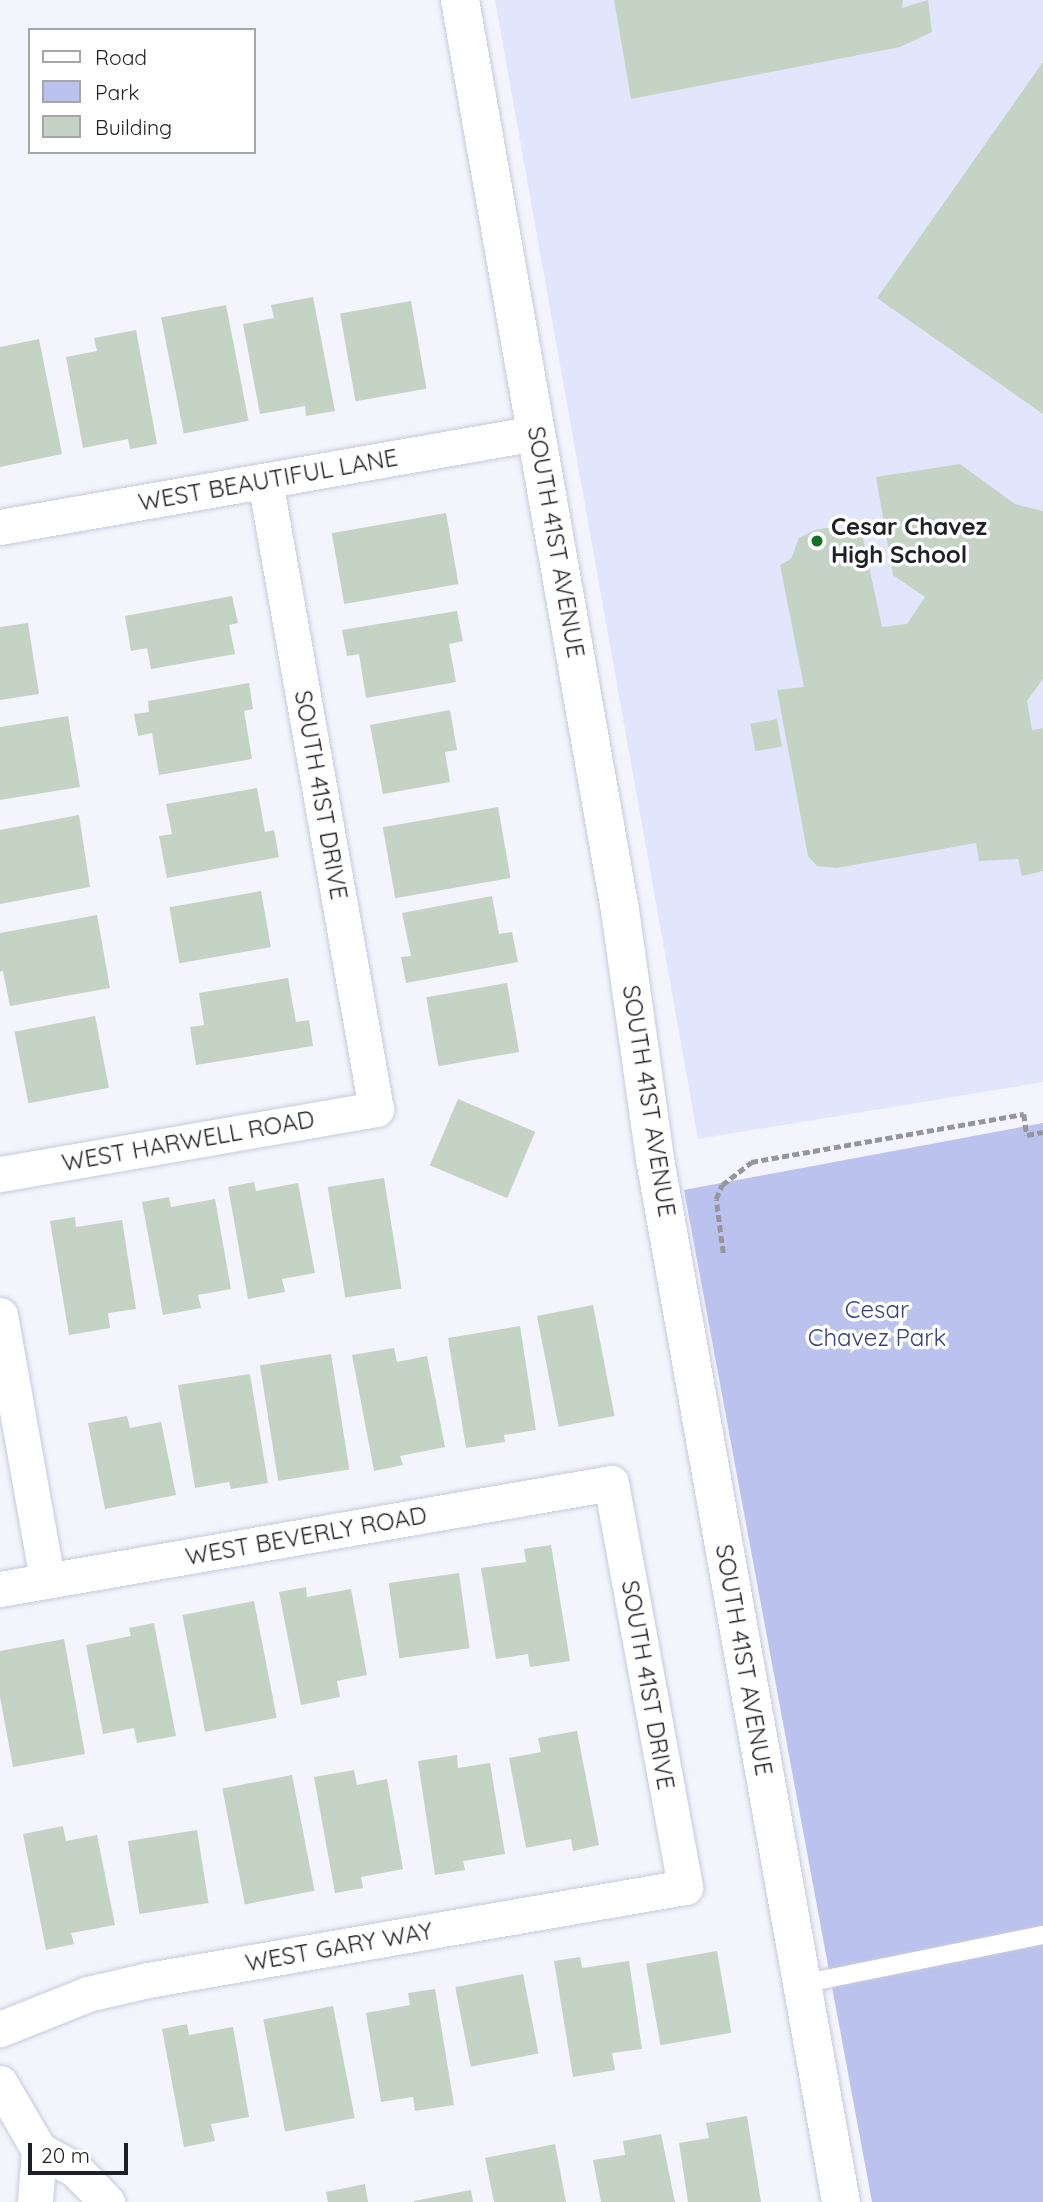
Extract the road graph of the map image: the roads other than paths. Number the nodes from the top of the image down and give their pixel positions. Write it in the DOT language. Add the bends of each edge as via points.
graph roads {
  1 [pos="460,0"];
  2 [pos="536,432"];
  3 [pos="265,481"];
  4 [pos="0,527"];
  5 [pos="376,1109"];
  6 [pos="0,1174"];
  7 [pos="0,1315"];
  8 [pos="611,1483"];
  9 [pos="47,1580"];
  10 [pos="0,1589"];
  11 [pos="685,1887"];
  12 [pos="1043,1935"];
  13 [pos="802,1984"];
  14 [pos="0,2029"];
  15 [pos="0,2083"];
  16 [pos="39,2150"];
  17 [pos="35,2202"];
  18 [pos="107,2202"];
  19 [pos="841,2202"];
  1 -- 2 [label="street, SOUTH 41ST AVENUE"];
  2 -- 3 [label="street, WEST BEAUTIFUL LANE"];
  2 -- 13 [label="street, SOUTH 41ST AVENUE" via="620,910 655,1159"];
  3 -- 4 [label="street, WEST BEAUTIFUL LANE"];
  3 -- 5 [label="street, SOUTH 41ST DRIVE"];
  5 -- 6 [label="street, WEST HARWELL ROAD"];
  7 -- 9 [label="street"];
  8 -- 9 [label="street, WEST BEVERLY ROAD"];
  8 -- 11 [label="street, SOUTH 41ST DRIVE"];
  9 -- 10 [label="street, WEST BEVERLY ROAD"];
  11 -- 14 [label="street, WEST GARY WAY" via="148,1980 88,1994"];
  12 -- 13 [label="lane"];
  13 -- 19 [label="street, SOUTH 41ST AVENUE"];
  15 -- 16 [label="street"];
  16 -- 17 [label="street"];
  16 -- 18 [label="street" via="76,2170"];
}
